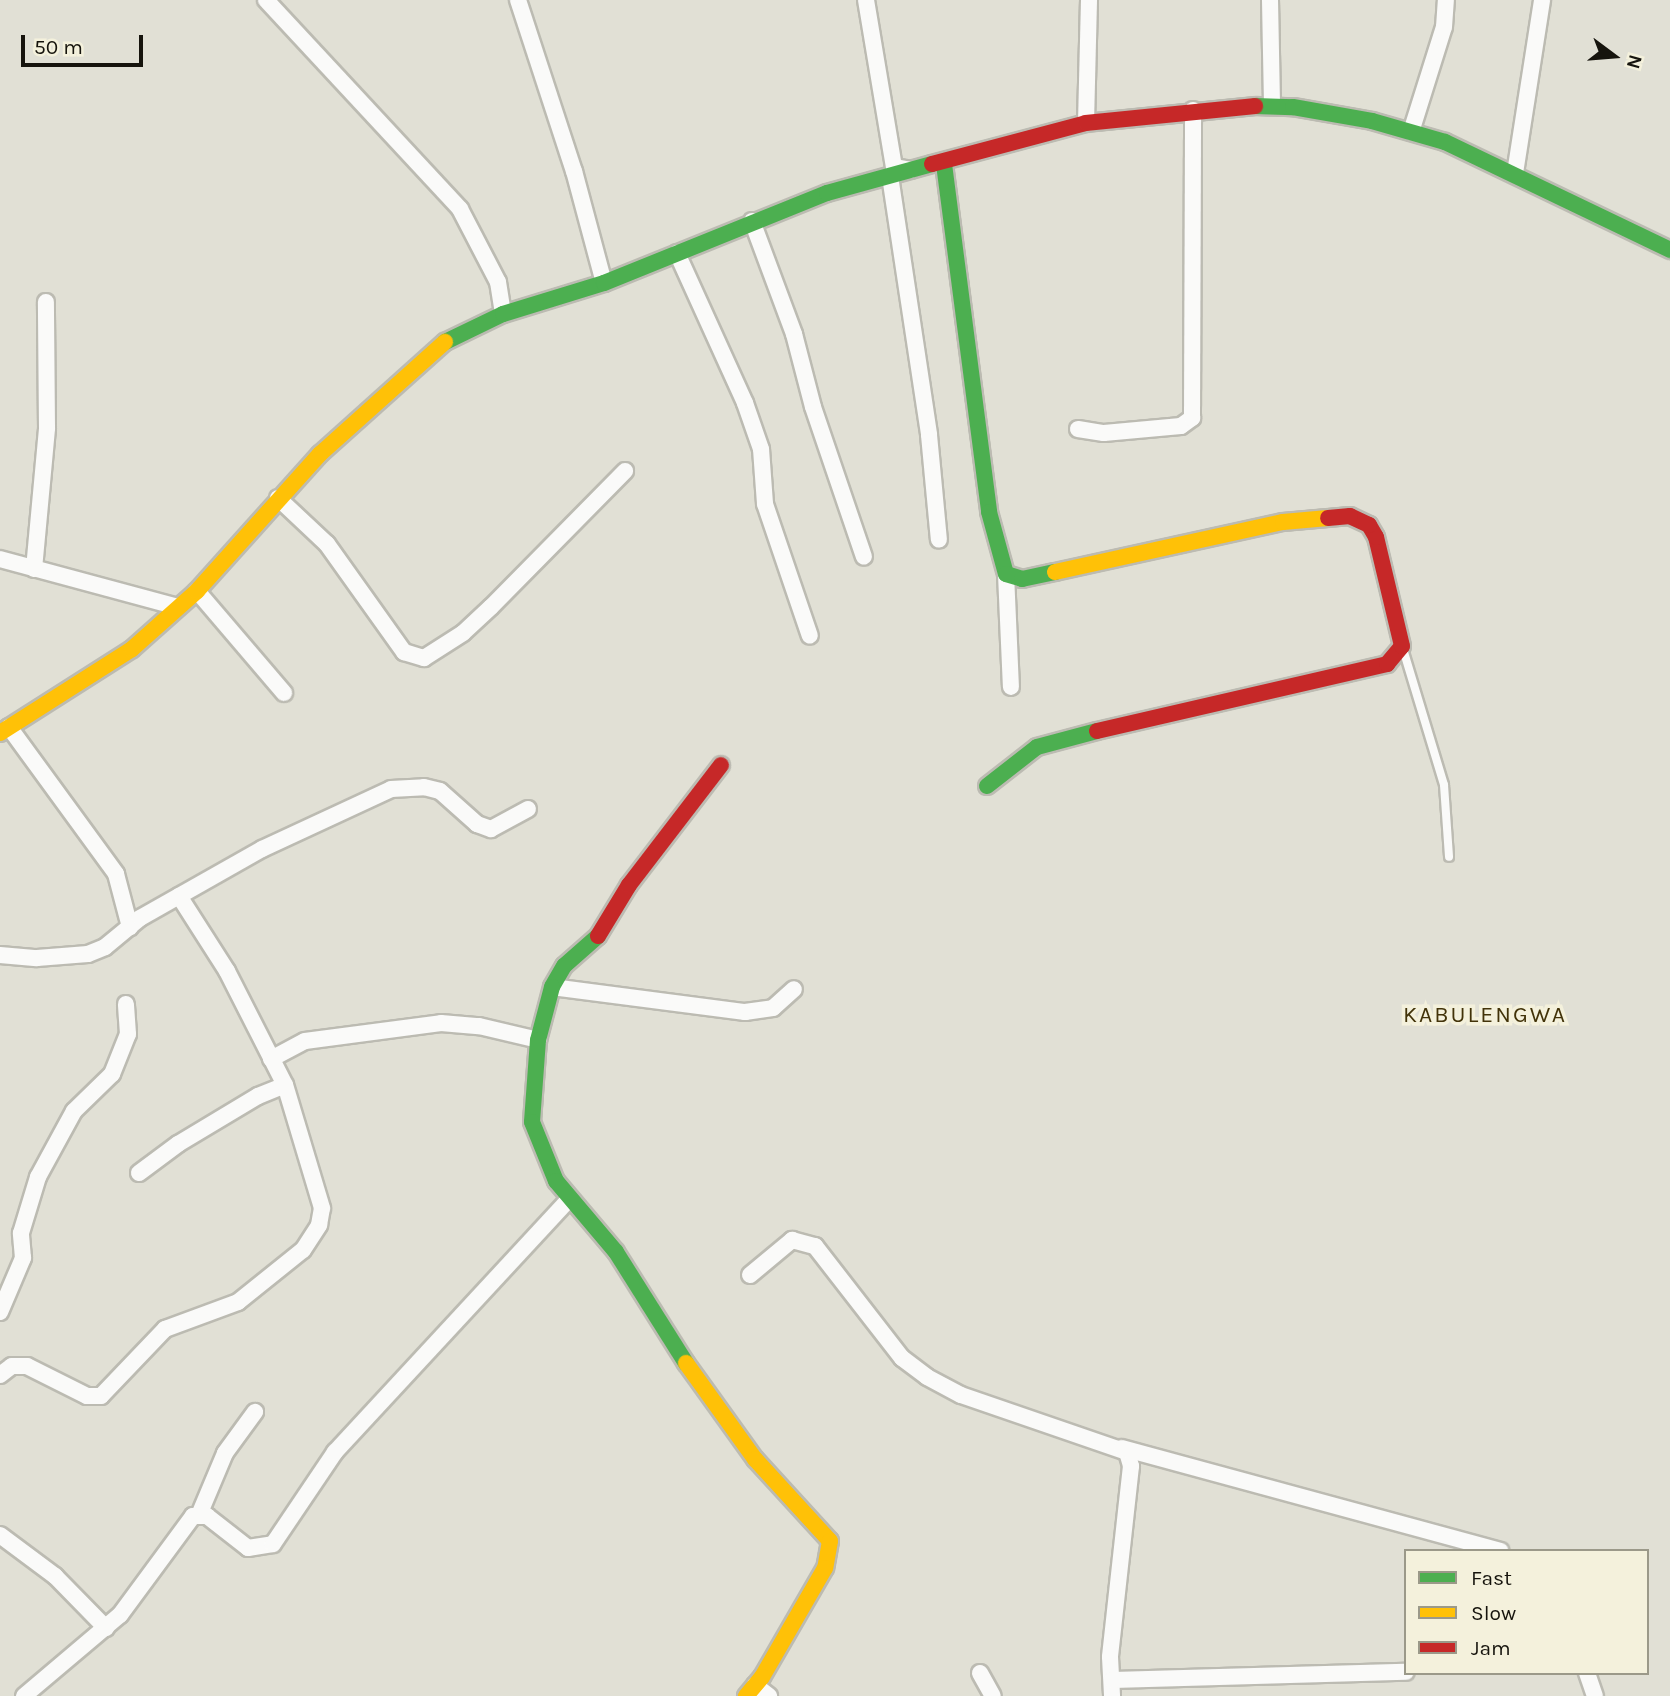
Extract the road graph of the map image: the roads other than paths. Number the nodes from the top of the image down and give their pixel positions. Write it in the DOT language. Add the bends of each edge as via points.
graph roads {
  1 [pos="266,0"];
  2 [pos="518,0"];
  3 [pos="866,0"];
  4 [pos="1089,0"];
  5 [pos="1270,0"];
  6 [pos="1446,0"];
  7 [pos="1542,0"];
  8 [pos="1272,106"];
  9 [pos="1193,110"];
  10 [pos="1086,123"];
  11 [pos="1411,132"];
  12 [pos="944,164"];
  13 [pos="913,171"];
  14 [pos="1515,173"];
  15 [pos="890,176"];
  16 [pos="752,221"];
  17 [pos="1670,250"];
  18 [pos="677,253"];
  19 [pos="604,283"];
  20 [pos="46,303"];
  21 [pos="503,314"];
  22 [pos="1077,429"];
  23 [pos="625,471"];
  24 [pos="278,498"];
  25 [pos="939,540"];
  26 [pos="864,556"];
  27 [pos="0,559"];
  28 [pos="34,569"];
  29 [pos="1006,574"];
  30 [pos="197,591"];
  31 [pos="178,607"];
  32 [pos="810,636"];
  33 [pos="1402,646"];
  34 [pos="1011,687"];
  35 [pos="284,693"];
  36 [pos="4,730"];
  37 [pos="721,765"];
  38 [pos="987,786"];
  39 [pos="528,810"];
  40 [pos="1449,857"];
  41 [pos="179,895"];
  42 [pos="130,927"];
  43 [pos="0,955"];
  44 [pos="552,986"];
  45 [pos="794,989"];
  46 [pos="126,1004"];
  47 [pos="538,1040"];
  48 [pos="271,1059"];
  49 [pos="285,1085"];
  50 [pos="139,1173"];
  51 [pos="569,1199"];
  52 [pos="750,1275"];
  53 [pos="0,1312"];
  54 [pos="4,1366"];
  55 [pos="255,1412"];
  56 [pos="1122,1448"];
  57 [pos="199,1515"];
  58 [pos="0,1535"];
  59 [pos="1493,1549"];
  60 [pos="106,1628"];
  61 [pos="1404,1672"];
  62 [pos="980,1673"];
  63 [pos="1590,1675"];
  64 [pos="1112,1688"];
  65 [pos="750,1690"];
  66 [pos="24,1696"];
  67 [pos="769,1696"];
  68 [pos="993,1696"];
  69 [pos="1595,1696"];
  1 -- 21 [label="street" via="460,209 498,282"];
  2 -- 19 [label="street" via="575,171"];
  3 -- 13 [label="street" via="894,167"];
  4 -- 10 [label="street"];
  5 -- 8 [label="street"];
  6 -- 11 [label="street" via="1444,27"];
  7 -- 14 [label="street"];
  8 -- 9 [label="street"];
  8 -- 11 [label="street" via="1320,110"];
  9 -- 10 [label="street"];
  9 -- 22 [label="street" via="1192,418 1181,426 1104,433"];
  10 -- 12 [label="street"];
  11 -- 14 [label="street"];
  12 -- 13 [label="street"];
  12 -- 29 [label="street" via="957,233 989,512"];
  13 -- 15 [label="street"];
  14 -- 17 [label="street"];
  15 -- 16 [label="street"];
  15 -- 25 [label="street"];
  16 -- 18 [label="street"];
  16 -- 26 [label="street" via="794,334 813,407"];
  18 -- 19 [label="street"];
  18 -- 32 [label="street" via="749,414 763,464 765,504"];
  19 -- 21 [label="street"];
  20 -- 28 [label="street" via="47,428"];
  21 -- 24 [label="street" via="425,356"];
  23 -- 24 [label="street" via="491,607 463,633 424,658 404,652 327,544"];
  24 -- 30 [label="street"];
  27 -- 28 [label="street"];
  28 -- 31 [label="street"];
  29 -- 33 [label="street" via="1036,577 1283,522 1350,516 1369,525 1376,537"];
  29 -- 34 [label="street"];
  30 -- 31 [label="street"];
  30 -- 35 [label="street"];
  31 -- 36 [label="street" via="132,649"];
  33 -- 38 [label="street" via="1387,664 1186,707 1037,747"];
  33 -- 40 [label="lane" via="1444,785"];
  36 -- 42 [label="street" via="116,874"];
  37 -- 44 [label="street" via="629,885 599,935 564,966"];
  39 -- 41 [label="street" via="491,829 477,824 440,792 424,787 391,789 262,849"];
  41 -- 42 [label="street"];
  41 -- 48 [label="street" via="227,971"];
  42 -- 43 [label="street" via="88,954"];
  44 -- 45 [label="street" via="746,1012 772,1008"];
  44 -- 47 [label="street"];
  46 -- 53 [label="street" via="128,1034 111,1074 96,1094 74,1111 50,1163 38,1177 21,1233 23,1258"];
  47 -- 48 [label="street" via="479,1026 441,1023 305,1041"];
  47 -- 51 [label="street" via="532,1122 543,1157"];
  48 -- 49 [label="street"];
  49 -- 50 [label="street" via="189,1137"];
  49 -- 54 [label="street" via="322,1208 313,1238 303,1250 238,1302 165,1329 102,1396 87,1396 27,1366"];
  51 -- 57 [label="street" via="335,1452 273,1544 248,1548"];
  51 -- 65 [label="street" via="616,1252 730,1429 830,1541 825,1568"];
  52 -- 56 [label="street" via="792,1240 815,1246 902,1358 927,1377 1018,1416"];
  55 -- 57 [label="street" via="225,1453"];
  56 -- 59 [label="street"];
  56 -- 64 [label="street" via="1131,1466"];
  57 -- 60 [label="street" via="181,1526 120,1615"];
  58 -- 60 [label="street" via="55,1576"];
  60 -- 66 [label="street"];
  61 -- 64 [label="street"];
  62 -- 68 [label="street"];
  63 -- 69 [label="street"];
  65 -- 67 [label="street"];
}
